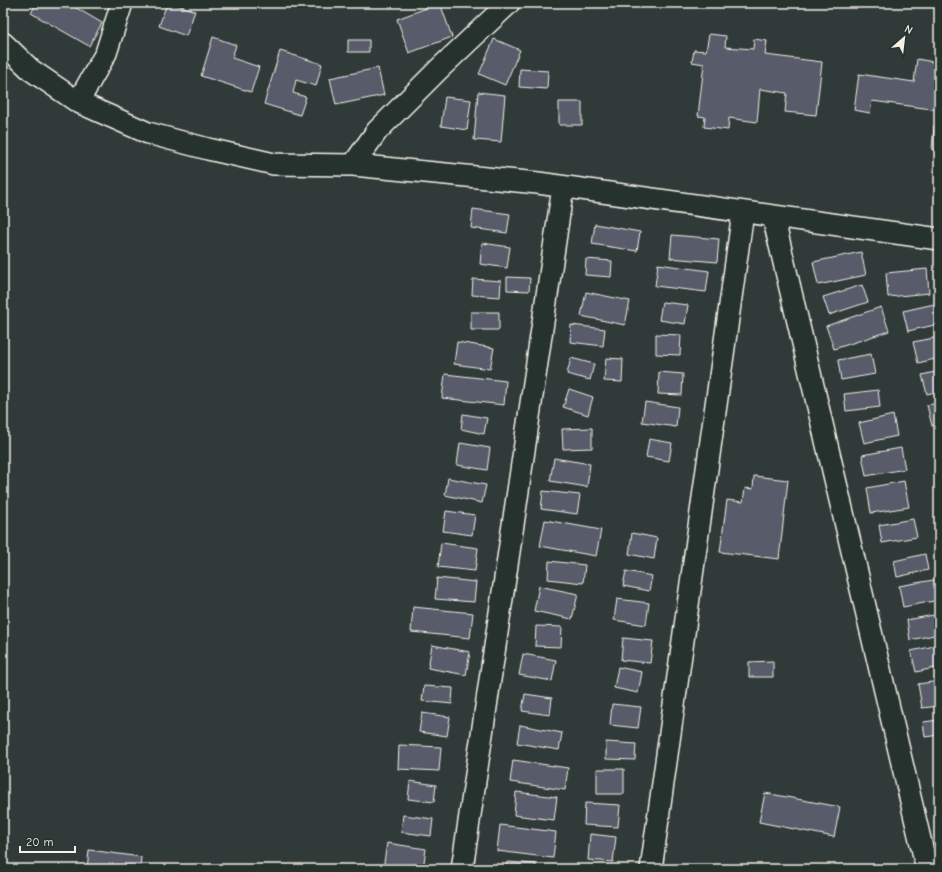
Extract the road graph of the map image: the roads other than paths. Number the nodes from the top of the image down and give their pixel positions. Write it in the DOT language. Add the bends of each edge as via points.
graph roads {
  1 [pos="122,3"];
  2 [pos="509,3"];
  3 [pos="3,43"];
  4 [pos="78,102"];
  5 [pos="353,165"];
  6 [pos="563,187"];
  7 [pos="742,212"];
  8 [pos="773,216"];
  9 [pos="939,239"];
  10 [pos="462,869"];
  11 [pos="651,869"];
  12 [pos="927,869"];
  1 -- 4 [label="street" via="106,53"];
  2 -- 5 [label="street" via="377,131"];
  3 -- 4 [label="street" via="31,70"];
  4 -- 5 [label="street" via="148,133 208,149 274,164"];
  5 -- 6 [label="street"];
  6 -- 7 [label="street"];
  6 -- 10 [label="street"];
  7 -- 8 [label="street"];
  7 -- 11 [label="street"];
  8 -- 9 [label="street"];
  8 -- 12 [label="street"];
}
